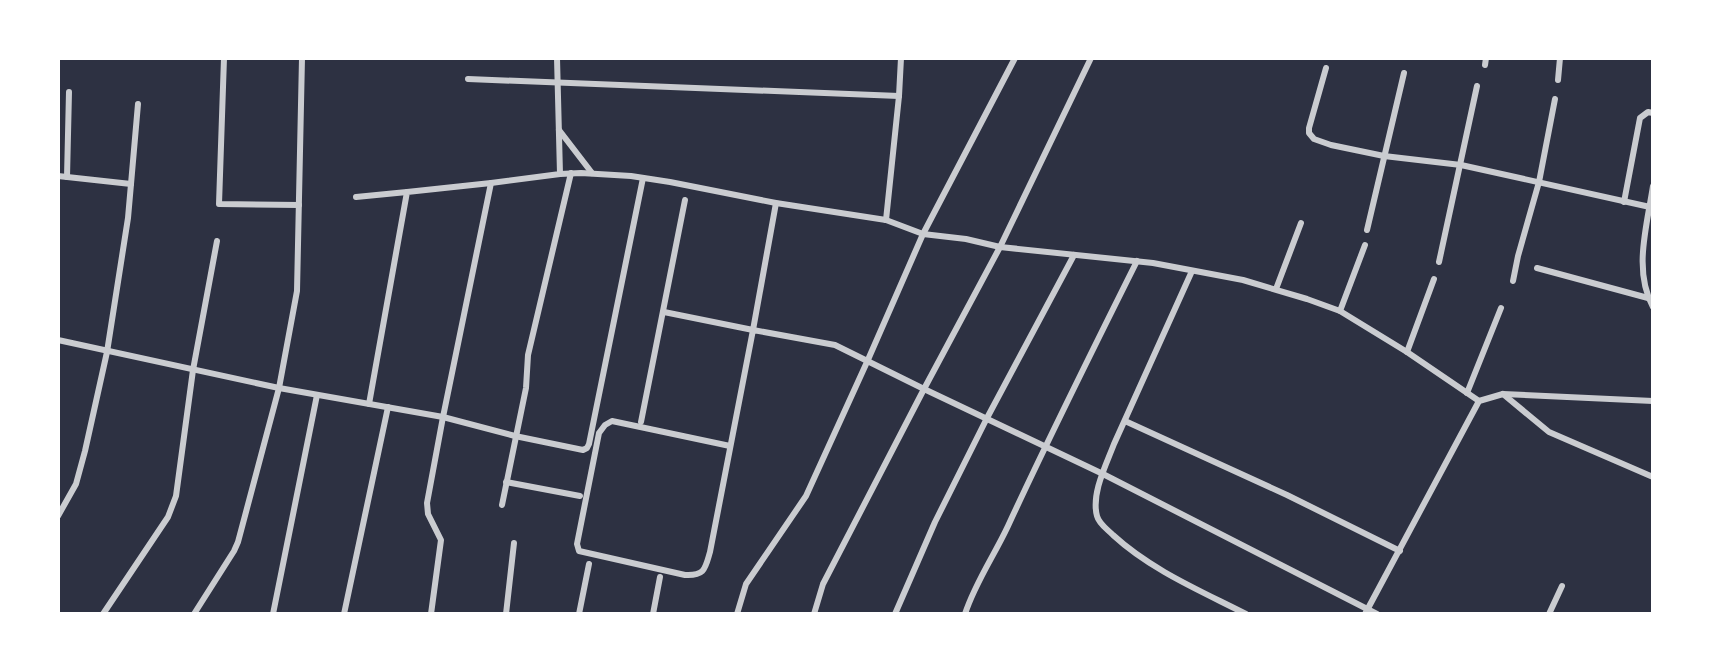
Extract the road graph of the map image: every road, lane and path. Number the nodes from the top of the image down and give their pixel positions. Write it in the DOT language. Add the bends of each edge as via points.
graph roads {
  1 [pos="224,58"];
  2 [pos="302,58"];
  3 [pos="557,58"];
  4 [pos="901,58"];
  5 [pos="1015,58"];
  6 [pos="1091,58"];
  7 [pos="1560,58"];
  8 [pos="1326,68"];
  9 [pos="1404,73"];
  10 [pos="468,79"];
  11 [pos="1558,80"];
  12 [pos="557,84"];
  13 [pos="1477,86"];
  14 [pos="69,92"];
  15 [pos="899,96"];
  16 [pos="1555,99"];
  17 [pos="138,104"];
  18 [pos="1653,113"];
  19 [pos="559,130"];
  20 [pos="1384,156"];
  21 [pos="1461,165"];
  22 [pos="571,173"];
  23 [pos="592,173"];
  24 [pos="560,174"];
  25 [pos="58,176"];
  26 [pos="67,177"];
  27 [pos="643,178"];
  28 [pos="1539,182"];
  29 [pos="491,183"];
  30 [pos="131,184"];
  31 [pos="1653,186"];
  32 [pos="407,192"];
  33 [pos="356,197"];
  34 [pos="685,200"];
  35 [pos="1624,202"];
  36 [pos="776,203"];
  37 [pos="299,205"];
  38 [pos="1650,207"];
  39 [pos="886,220"];
  40 [pos="1301,223"];
  41 [pos="1367,230"];
  42 [pos="923,234"];
  43 [pos="217,241"];
  44 [pos="1365,245"];
  45 [pos="1000,247"];
  46 [pos="1074,255"];
  47 [pos="1137,261"];
  48 [pos="1439,262"];
  49 [pos="1537,268"];
  50 [pos="1192,271"];
  51 [pos="1434,279"];
  52 [pos="1513,281"];
  53 [pos="1649,284"];
  54 [pos="1276,289"];
  55 [pos="1648,298"];
  56 [pos="1653,307"];
  57 [pos="1501,308"];
  58 [pos="1340,311"];
  59 [pos="664,312"];
  60 [pos="753,330"];
  61 [pos="58,340"];
  62 [pos="107,352"];
  63 [pos="1407,352"];
  64 [pos="867,362"];
  65 [pos="193,370"];
  66 [pos="279,388"];
  67 [pos="924,389"];
  68 [pos="1467,393"];
  69 [pos="1503,394"];
  70 [pos="317,395"];
  71 [pos="1479,401"];
  72 [pos="1653,401"];
  73 [pos="369,404"];
  74 [pos="388,407"];
  75 [pos="443,417"];
  76 [pos="987,418"];
  77 [pos="1125,421"];
  78 [pos="641,422"];
  79 [pos="515,436"];
  80 [pos="1045,445"];
  81 [pos="730,446"];
  82 [pos="1103,474"];
  83 [pos="1653,477"];
  84 [pos="506,482"];
  85 [pos="580,496"];
  86 [pos="502,505"];
  87 [pos="58,516"];
  88 [pos="514,543"];
  89 [pos="1400,551"];
  90 [pos="589,564"];
  91 [pos="660,577"];
  92 [pos="1562,586"];
  93 [pos="1366,611"];
  94 [pos="103,614"];
  95 [pos="194,614"];
  96 [pos="273,614"];
  97 [pos="344,614"];
  98 [pos="431,614"];
  99 [pos="506,614"];
  100 [pos="579,614"];
  101 [pos="653,614"];
  102 [pos="737,614"];
  103 [pos="814,614"];
  104 [pos="895,614"];
  105 [pos="965,614"];
  106 [pos="1246,614"];
  107 [pos="1377,614"];
  108 [pos="1549,614"];
  1 -- 37 [label="street" via="219,204"];
  2 -- 37 [label="street"];
  3 -- 12 [label="street"];
  4 -- 15 [label="street"];
  5 -- 42 [label="street"];
  6 -- 45 [label="street"];
  7 -- 11 [label="street"];
  8 -- 20 [label="street" via="1309,133 1331,145"];
  9 -- 20 [label="street"];
  10 -- 12 [label="street"];
  12 -- 15 [label="street"];
  12 -- 19 [label="street"];
  13 -- 21 [label="street"];
  14 -- 26 [label="street"];
  15 -- 39 [label="street"];
  16 -- 28 [label="street"];
  17 -- 30 [label="street"];
  18 -- 35 [label="street" via="1640,118"];
  19 -- 23 [label="street"];
  19 -- 24 [label="street"];
  20 -- 21 [label="street"];
  20 -- 41 [label="street"];
  21 -- 28 [label="street"];
  21 -- 48 [label="street"];
  22 -- 23 [label="street"];
  22 -- 24 [label="street"];
  22 -- 79 [label="street" via="528,355"];
  23 -- 27 [label="street"];
  24 -- 29 [label="street"];
  25 -- 26 [label="street"];
  26 -- 30 [label="street"];
  27 -- 36 [label="street"];
  27 -- 79 [label="street" via="587,448"];
  28 -- 35 [label="street"];
  28 -- 52 [label="street"];
  29 -- 32 [label="street"];
  29 -- 75 [label="street"];
  30 -- 62 [label="street"];
  31 -- 38 [label="street"];
  32 -- 33 [label="street"];
  32 -- 73 [label="street"];
  34 -- 59 [label="street"];
  35 -- 38 [label="street"];
  36 -- 39 [label="street"];
  36 -- 60 [label="street"];
  37 -- 66 [label="street" via="297,291"];
  38 -- 53 [label="street" via="1641,261"];
  39 -- 42 [label="street"];
  40 -- 54 [label="street"];
  42 -- 45 [label="street"];
  42 -- 64 [label="street"];
  43 -- 65 [label="street"];
  44 -- 58 [label="street"];
  45 -- 46 [label="street"];
  45 -- 67 [label="street"];
  46 -- 47 [label="street"];
  46 -- 76 [label="street"];
  47 -- 50 [label="street"];
  47 -- 80 [label="street"];
  49 -- 55 [label="street"];
  50 -- 54 [label="street"];
  50 -- 77 [label="street"];
  51 -- 63 [label="street"];
  53 -- 55 [label="street"];
  54 -- 58 [label="street"];
  55 -- 56 [label="street"];
  57 -- 68 [label="street"];
  58 -- 63 [label="street"];
  59 -- 60 [label="street"];
  59 -- 78 [label="street"];
  60 -- 64 [label="street" via="835,345"];
  60 -- 81 [label="street"];
  61 -- 62 [label="street"];
  62 -- 65 [label="street"];
  62 -- 87 [label="street" via="76,484"];
  63 -- 68 [label="street"];
  64 -- 67 [label="street"];
  64 -- 102 [label="street" via="806,496 746,584"];
  65 -- 66 [label="street"];
  65 -- 94 [label="street" via="176,496 168,517"];
  66 -- 70 [label="street"];
  66 -- 95 [label="street" via="238,542"];
  67 -- 76 [label="street"];
  67 -- 103 [label="street" via="823,584"];
  68 -- 71 [label="street"];
  69 -- 71 [label="street"];
  69 -- 72 [label="street"];
  69 -- 83 [label="street" via="1549,432"];
  70 -- 73 [label="street"];
  70 -- 96 [label="street"];
  71 -- 89 [label="street"];
  73 -- 74 [label="street"];
  74 -- 75 [label="street"];
  74 -- 97 [label="street"];
  75 -- 79 [label="street"];
  75 -- 98 [label="street" via="427,503 441,540"];
  76 -- 80 [label="street"];
  76 -- 104 [label="street"];
  77 -- 82 [label="street"];
  77 -- 89 [label="street"];
  79 -- 84 [label="street"];
  80 -- 82 [label="street"];
  80 -- 105 [label="street"];
  81 -- 81 [label="street" via="612,421 605,425 589,480 579,551 696,576 705,569 710,552"];
  82 -- 93 [label="street"];
  82 -- 106 [label="street" via="1095,504 1098,520 1161,570"];
  84 -- 85 [label="street"];
  84 -- 86 [label="street"];
  88 -- 99 [label="street"];
  89 -- 93 [label="street"];
  90 -- 100 [label="street"];
  91 -- 101 [label="street"];
  92 -- 108 [label="street"];
  93 -- 107 [label="street"];
}
